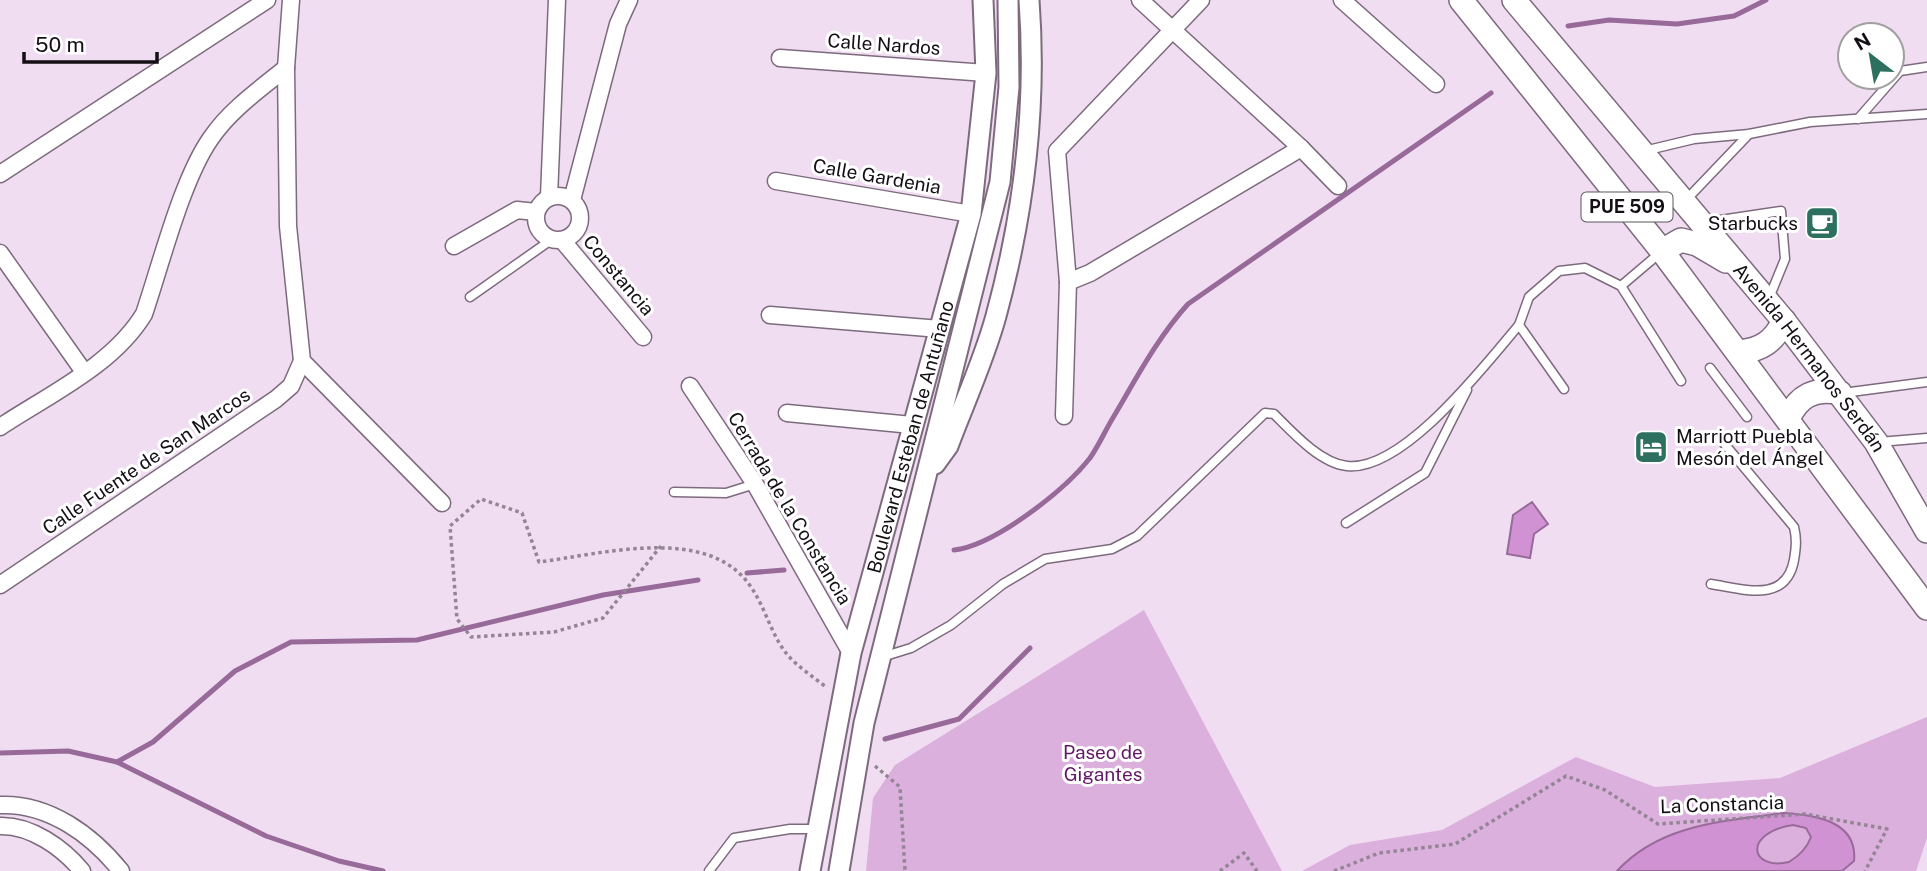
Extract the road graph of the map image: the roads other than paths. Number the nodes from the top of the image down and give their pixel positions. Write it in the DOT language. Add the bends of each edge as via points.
graph roads {
  1 [pos="267,0"];
  2 [pos="291,0"];
  3 [pos="557,0"];
  4 [pos="629,0"];
  5 [pos="983,0"];
  6 [pos="1008,0"];
  7 [pos="1028,0"];
  8 [pos="1140,0"];
  9 [pos="1201,0"];
  10 [pos="1342,0"];
  11 [pos="1461,0"];
  12 [pos="1514,0"];
  13 [pos="1171,29"];
  14 [pos="780,58"];
  15 [pos="1927,67"];
  16 [pos="286,68"];
  17 [pos="986,73"];
  18 [pos="1436,84"];
  19 [pos="1927,114"];
  20 [pos="1858,119"];
  21 [pos="1749,134"];
  22 [pos="1301,148"];
  23 [pos="1641,152"];
  24 [pos="0,174"];
  25 [pos="776,181"];
  26 [pos="1339,186"];
  27 [pos="549,197"];
  28 [pos="572,200"];
  29 [pos="1684,202"];
  30 [pos="536,212"];
  31 [pos="971,214"];
  32 [pos="1701,223"];
  33 [pos="557,240"];
  34 [pos="454,247"];
  35 [pos="1662,251"];
  36 [pos="0,253"];
  37 [pos="1745,275"];
  38 [pos="1068,282"];
  39 [pos="1621,286"];
  40 [pos="470,297"];
  41 [pos="1768,301"];
  42 [pos="770,315"];
  43 [pos="1784,321"];
  44 [pos="1519,324"];
  45 [pos="940,329"];
  46 [pos="643,337"];
  47 [pos="1739,352"];
  48 [pos="302,360"];
  49 [pos="1710,368"];
  50 [pos="84,372"];
  51 [pos="1681,381"];
  52 [pos="1927,382"];
  53 [pos="1469,384"];
  54 [pos="690,386"];
  55 [pos="1564,389"];
  56 [pos="1840,393"];
  57 [pos="787,413"];
  58 [pos="1064,416"];
  59 [pos="1747,417"];
  60 [pos="1788,419"];
  61 [pos="912,425"];
  62 [pos="0,427"];
  63 [pos="1927,438"];
  64 [pos="1721,441"];
  65 [pos="1876,442"];
  66 [pos="926,476"];
  67 [pos="755,484"];
  68 [pos="674,492"];
  69 [pos="442,503"];
  70 [pos="1346,523"];
  71 [pos="1927,531"];
  72 [pos="1711,584"];
  73 [pos="0,585"];
  74 [pos="1927,608"];
  75 [pos="851,653"];
  76 [pos="880,658"];
  77 [pos="0,805"];
  78 [pos="0,826"];
  79 [pos="817,829"];
  80 [pos="82,871"];
  81 [pos="121,871"];
  82 [pos="709,871"];
  83 [pos="810,871"];
  84 [pos="839,871"];
  1 -- 24 [label="street"];
  2 -- 16 [label="street"];
  3 -- 27 [label="street"];
  4 -- 28 [label="street" via="618,24"];
  5 -- 17 [label="street, Boulevard Esteban de Antuñano"];
  6 -- 66 [label="street, Boulevard Esteban de Antuñano" via="1009,88 1000,182"];
  7 -- 66 [label="street" via="1032,45 1027,173 1015,232 996,318 948,446"];
  8 -- 13 [label="street"];
  9 -- 13 [label="street"];
  10 -- 18 [label="street"];
  11 -- 35 [label="main road, PUE 509"];
  12 -- 23 [label="main road, Avenida Hermanos Serdán / PUE 509"];
  13 -- 22 [label="street"];
  13 -- 38 [label="street" via="1057,151"];
  14 -- 17 [label="street, Calle Nardos"];
  15 -- 20 [label="lane" via="1900,71"];
  16 -- 48 [label="street" via="288,226"];
  16 -- 50 [label="street" via="234,111 211,137 144,313 123,343"];
  17 -- 31 [label="street, Boulevard Esteban de Antuñano"];
  19 -- 20 [label="lane"];
  20 -- 21 [label="lane" via="1810,122"];
  21 -- 23 [label="lane" via="1694,139"];
  21 -- 29 [label="lane"];
  22 -- 26 [label="street"];
  22 -- 38 [label="street"];
  23 -- 29 [label="main road, Avenida Hermanos Serdán / PUE 509"];
  25 -- 31 [label="street, Calle Gardenia"];
  27 -- 28 [label="street"];
  27 -- 30 [label="street"];
  28 -- 33 [label="street" via="578,206 577,231"];
  29 -- 32 [label="main road, Avenida Hermanos Serdán / PUE 509"];
  30 -- 33 [label="street" via="541,233"];
  30 -- 34 [label="street" via="517,210"];
  31 -- 45 [label="street, Boulevard Esteban de Antuñano"];
  32 -- 37 [label="main road, Avenida Hermanos Serdán / PUE 509"];
  32 -- 41 [label="lane" via="1781,211 1785,260"];
  33 -- 40 [label="lane"];
  33 -- 46 [label="street, Constancia"];
  35 -- 37 [label="main road" via="1674,242 1688,241"];
  35 -- 39 [label="lane"];
  35 -- 47 [label="main road, PUE 509"];
  36 -- 50 [label="street"];
  37 -- 41 [label="main road, Avenida Hermanos Serdán / PUE 509"];
  38 -- 58 [label="street"];
  39 -- 44 [label="lane" via="1585,268 1559,271 1529,296"];
  39 -- 51 [label="lane"];
  41 -- 43 [label="main road, Avenida Hermanos Serdán / PUE 509"];
  42 -- 45 [label="street"];
  43 -- 47 [label="main road" via="1767,345"];
  43 -- 56 [label="main road, Avenida Hermanos Serdán / PUE 509"];
  44 -- 53 [label="lane"];
  44 -- 55 [label="lane"];
  45 -- 61 [label="street, Boulevard Esteban de Antuñano"];
  47 -- 60 [label="main road, PUE 509"];
  48 -- 69 [label="street"];
  48 -- 73 [label="street, Calle Fuente de San Marcos" via="291,386 276,399"];
  49 -- 59 [label="lane"];
  50 -- 62 [label="street"];
  52 -- 56 [label="lane"];
  53 -- 70 [label="lane" via="1425,473"];
  53 -- 76 [label="lane" via="1395,454 1370,465 1344,466 1308,447 1274,414 1265,413 1137,536 1112,550 1045,559 1003,584 951,625 911,648"];
  54 -- 67 [label="street, Cerrada de la Constancia"];
  56 -- 60 [label="main road" via="1814,391 1802,397"];
  56 -- 65 [label="main road, Avenida Hermanos Serdán / PUE 509"];
  57 -- 61 [label="street"];
  60 -- 74 [label="main road, PUE 509"];
  61 -- 75 [label="street, Boulevard Esteban de Antuñano"];
  63 -- 65 [label="lane"];
  64 -- 72 [label="lane" via="1794,527 1797,542 1791,576 1776,589"];
  65 -- 71 [label="main road, Avenida Hermanos Serdán / PUE 509"];
  66 -- 76 [label="street, Boulevard Esteban de Antuñano"];
  67 -- 68 [label="lane" via="726,493"];
  67 -- 75 [label="street, Cerrada de la Constancia"];
  75 -- 79 [label="street, Boulevard Esteban de Antuñano"];
  76 -- 84 [label="street, Boulevard Esteban de Antuñano"];
  77 -- 81 [label="street" via="37,811 67,823 99,844"];
  78 -- 80 [label="street" via="54,844"];
  79 -- 82 [label="lane" via="734,838"];
  79 -- 83 [label="street, Boulevard Esteban de Antuñano"];
}
